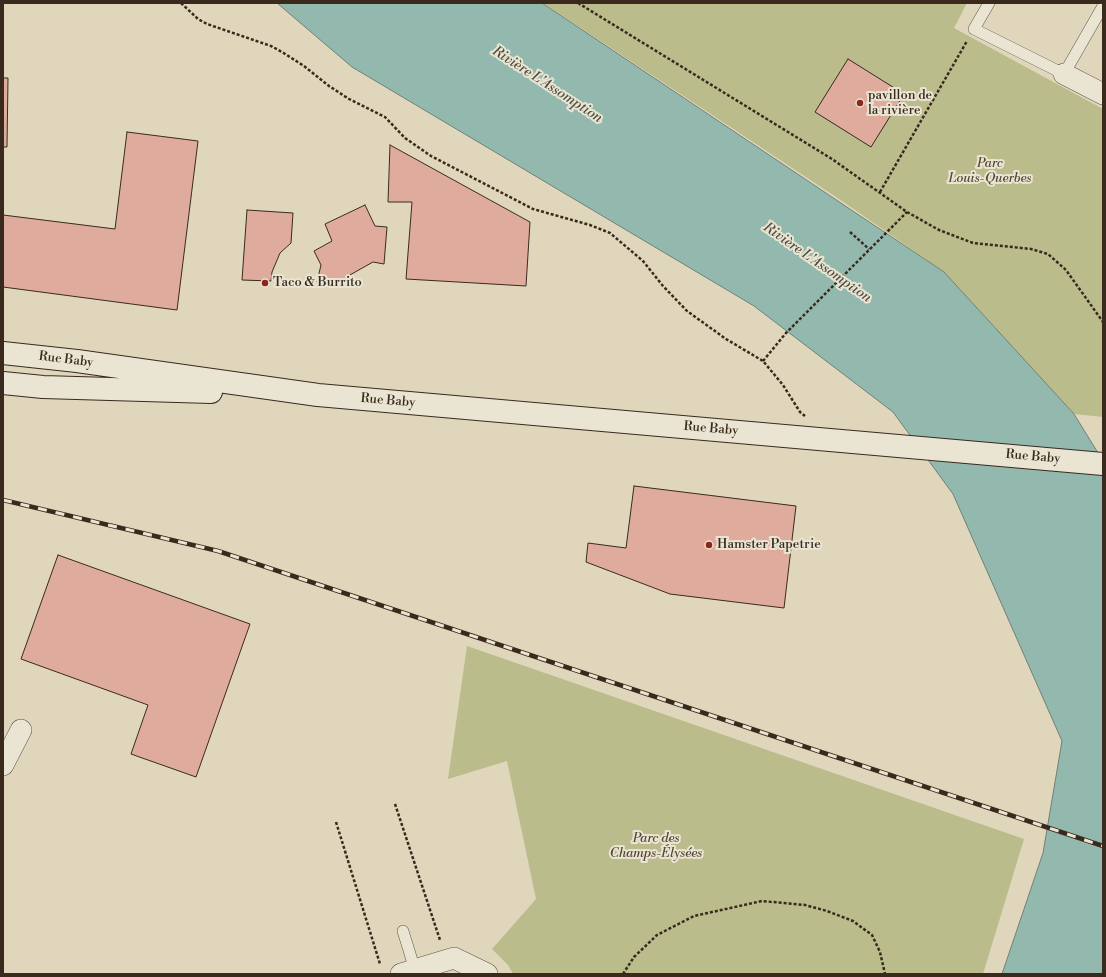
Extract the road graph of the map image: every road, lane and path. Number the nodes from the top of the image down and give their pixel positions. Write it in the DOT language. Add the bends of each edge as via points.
graph roads {
  1 [pos="181,3"];
  2 [pos="578,3"];
  3 [pos="989,3"];
  4 [pos="1103,6"];
  5 [pos="974,29"];
  6 [pos="1064,74"];
  7 [pos="1103,94"];
  8 [pos="880,192"];
  9 [pos="907,212"];
  10 [pos="850,232"];
  11 [pos="869,249"];
  12 [pos="1103,322"];
  13 [pos="3,353"];
  14 [pos="763,361"];
  15 [pos="3,383"];
  16 [pos="318,395"];
  17 [pos="800,412"];
  18 [pos="1103,464"];
  19 [pos="21,730"];
  20 [pos="3,764"];
  21 [pos="395,804"];
  22 [pos="336,822"];
  23 [pos="402,931"];
  24 [pos="441,945"];
  25 [pos="380,964"];
  26 [pos="408,972"];
  27 [pos="487,974"];
  28 [pos="622,974"];
  29 [pos="885,974"];
  1 -- 14 [label="path" via="207,24 282,52 335,91 385,117 405,138 430,156 533,209 590,224 610,233 643,261 687,311"];
  2 -- 8 [label="path" via="832,159"];
  3 -- 5 [label="lane"];
  4 -- 6 [label="lane"];
  5 -- 6 [label="lane"];
  5 -- 8 [label="path"];
  6 -- 7 [label="street"];
  8 -- 9 [label="path"];
  9 -- 12 [label="path" via="939,230 973,243 1031,249 1048,254 1066,270"];
  9 -- 14 [label="path" via="786,333"];
  10 -- 11 [label="path"];
  13 -- 16 [label="main road, Rue Baby"];
  14 -- 17 [label="path" via="783,385"];
  15 -- 16 [label="main road, Rue Baby" via="43,388"];
  16 -- 18 [label="main road, Rue Baby"];
  19 -- 20 [label="street"];
  21 -- 24 [label="path"];
  22 -- 25 [label="path"];
  23 -- 26 [label="lane"];
  26 -- 27 [label="street" via="454,958"];
  28 -- 29 [label="path" via="634,957 657,935 694,916 762,901 805,905 853,921 872,935 880,952"];
}
